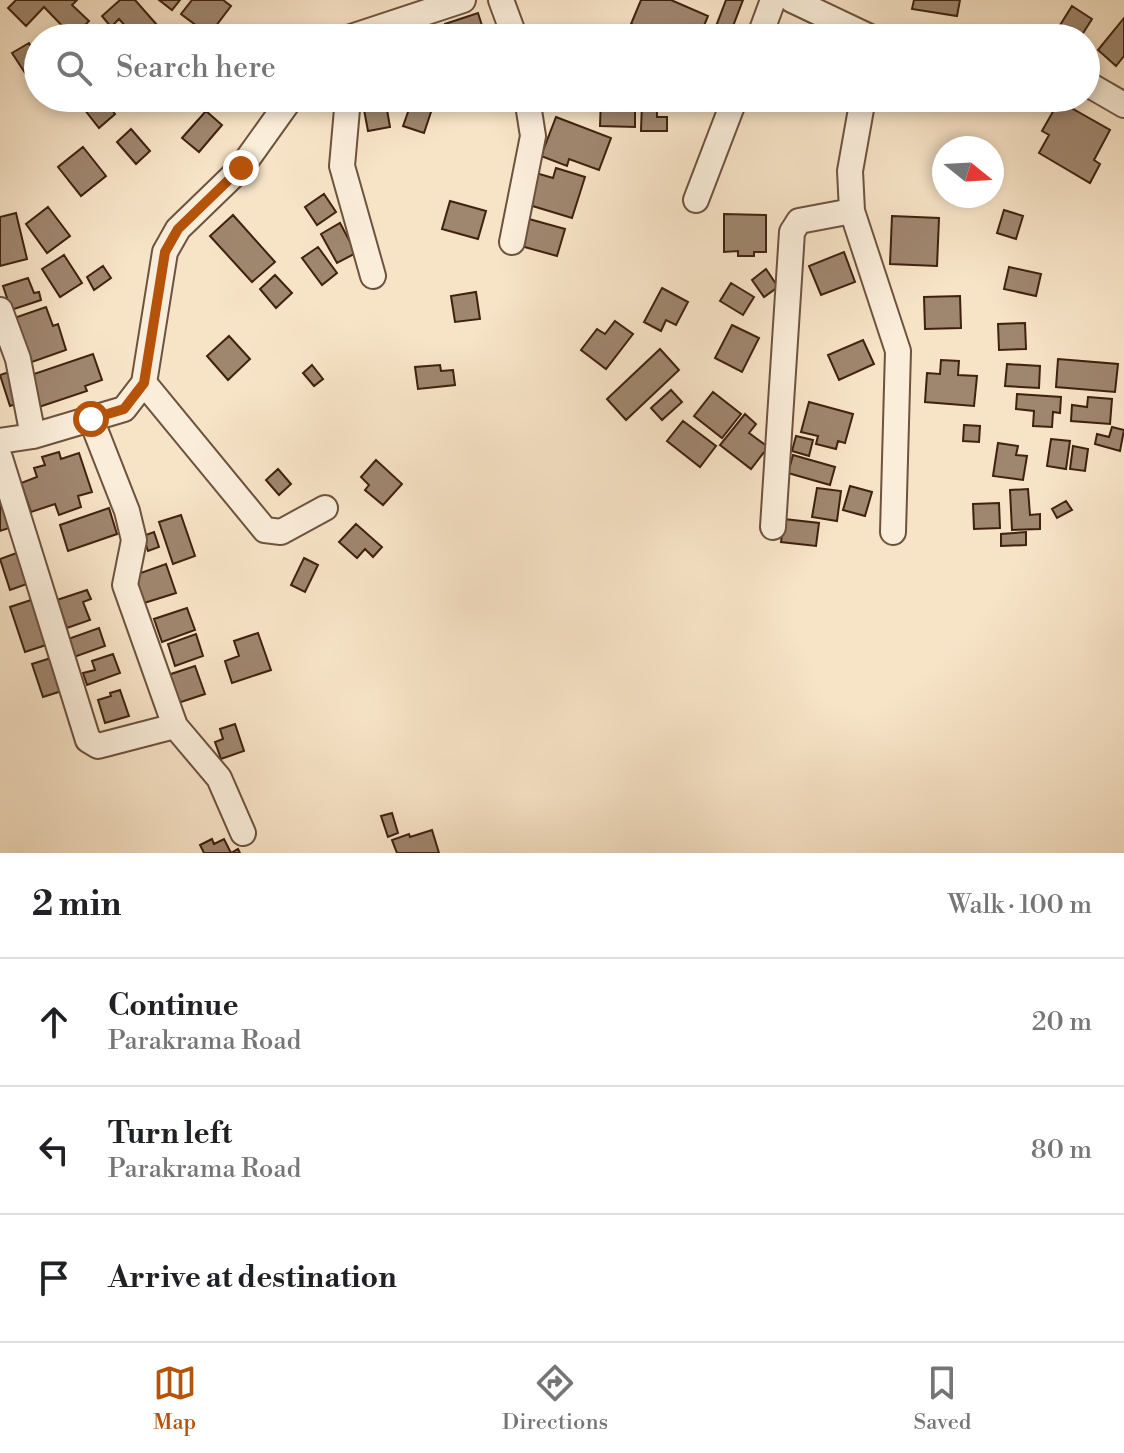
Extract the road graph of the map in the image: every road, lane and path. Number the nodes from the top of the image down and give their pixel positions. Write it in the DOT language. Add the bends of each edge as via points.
graph roads {
  1 [pos="463,0"];
  2 [pos="501,0"];
  3 [pos="773,0"];
  4 [pos="792,0"];
  5 [pos="390,24"];
  6 [pos="510,24"];
  7 [pos="764,24"];
  8 [pos="843,24"];
  9 [pos="1100,91"];
  10 [pos="1124,105"];
  11 [pos="281,112"];
  12 [pos="347,112"];
  13 [pos="529,112"];
  14 [pos="730,112"];
  15 [pos="861,112"];
  16 [pos="696,200"];
  17 [pos="852,211"];
  18 [pos="512,242"];
  19 [pos="373,276"];
  20 [pos="0,310"];
  21 [pos="144,383"];
  22 [pos="91,419"];
  23 [pos="33,436"];
  24 [pos="0,441"];
  25 [pos="0,458"];
  26 [pos="325,508"];
  27 [pos="773,527"];
  28 [pos="893,532"];
  29 [pos="175,726"];
  30 [pos="243,833"];
  1 -- 5 [label="street"];
  2 -- 6 [label="street"];
  3 -- 7 [label="street"];
  4 -- 8 [label="street"];
  9 -- 10 [label="street"];
  11 -- 21 [label="street" via="241,168 178,229 165,252"];
  12 -- 19 [label="street" via="342,166"];
  13 -- 18 [label="street" via="533,136"];
  14 -- 16 [label="street"];
  15 -- 17 [label="street" via="850,171"];
  17 -- 27 [label="street" via="799,221 792,232"];
  17 -- 28 [label="street" via="898,351"];
  20 -- 23 [label="street" via="18,359"];
  21 -- 22 [label="street" via="124,409"];
  21 -- 26 [label="street" via="265,530 281,532"];
  22 -- 23 [label="street"];
  22 -- 29 [label="street" via="134,540 125,585"];
  23 -- 24 [label="street"];
  25 -- 29 [label="street" via="88,740 98,746"];
  29 -- 30 [label="street" via="219,778"];
}
